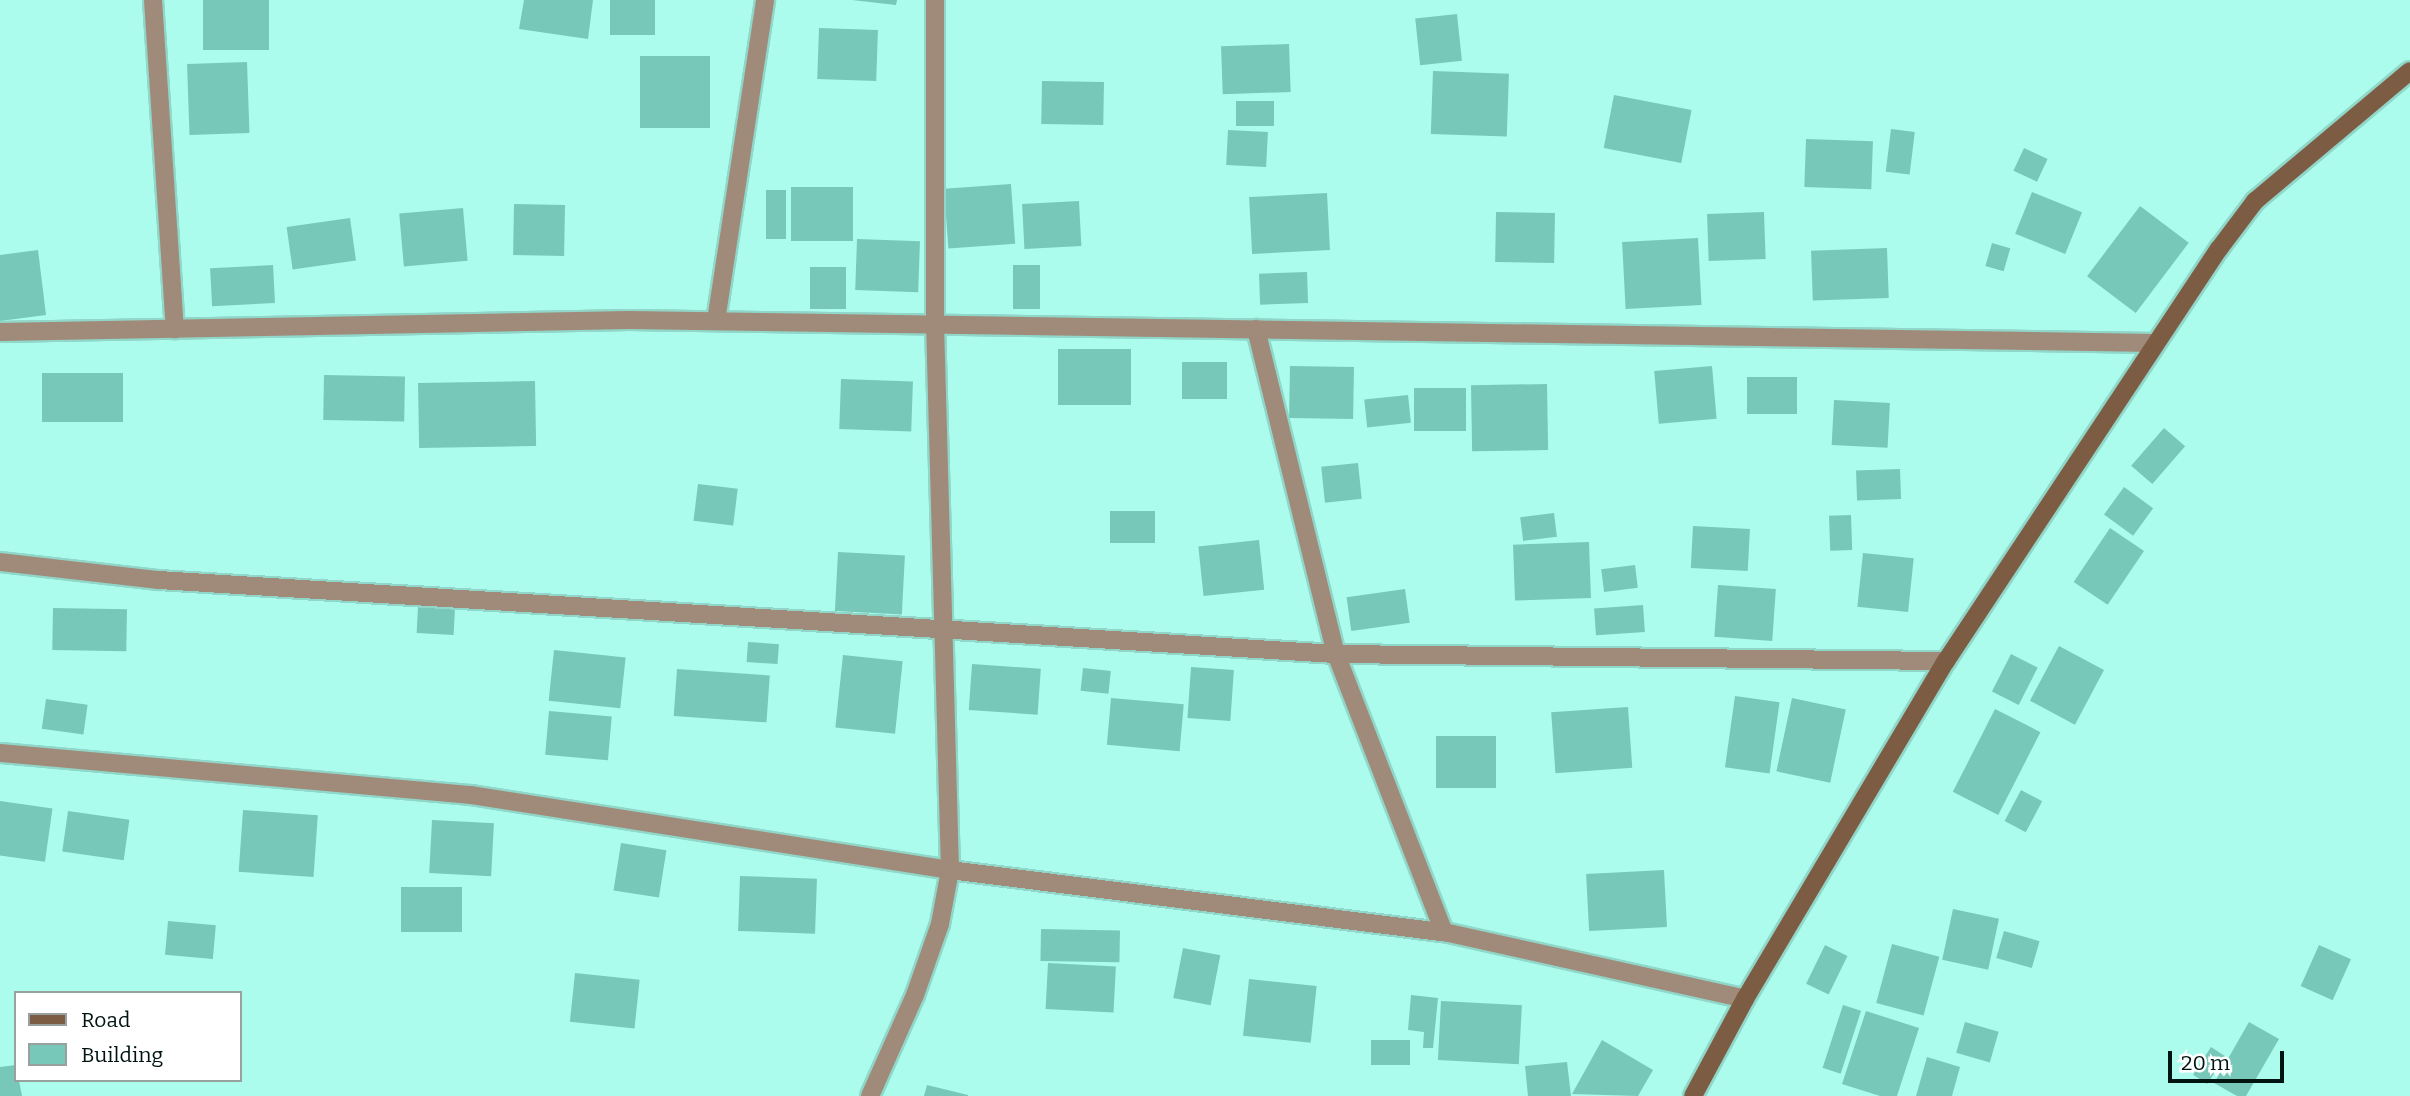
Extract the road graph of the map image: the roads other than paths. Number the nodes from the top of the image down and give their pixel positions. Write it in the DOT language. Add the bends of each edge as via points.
graph roads {
  1 [pos="153,0"];
  2 [pos="765,0"];
  3 [pos="935,0"];
  4 [pos="2410,71"];
  5 [pos="716,321"];
  6 [pos="935,324"];
  7 [pos="174,329"];
  8 [pos="1256,329"];
  9 [pos="0,332"];
  10 [pos="2154,343"];
  11 [pos="0,562"];
  12 [pos="942,628"];
  13 [pos="1336,654"];
  14 [pos="1946,661"];
  15 [pos="0,753"];
  16 [pos="950,870"];
  17 [pos="1444,932"];
  18 [pos="1745,999"];
  19 [pos="870,1096"];
  20 [pos="1693,1096"];
  1 -- 7 [label="street"];
  2 -- 5 [label="street"];
  3 -- 6 [label="street"];
  4 -- 10 [label="main road" via="2255,201"];
  5 -- 6 [label="street"];
  5 -- 7 [label="street"];
  6 -- 8 [label="street"];
  6 -- 12 [label="street"];
  7 -- 9 [label="street"];
  8 -- 10 [label="street"];
  8 -- 13 [label="street"];
  10 -- 14 [label="main road"];
  11 -- 12 [label="street" via="159,580"];
  12 -- 13 [label="street"];
  12 -- 16 [label="street"];
  13 -- 14 [label="street"];
  13 -- 17 [label="street"];
  14 -- 18 [label="main road"];
  15 -- 16 [label="street" via="471,795"];
  16 -- 17 [label="street"];
  16 -- 19 [label="street" via="940,924 915,995"];
  17 -- 18 [label="street"];
  18 -- 20 [label="main road"];
}
